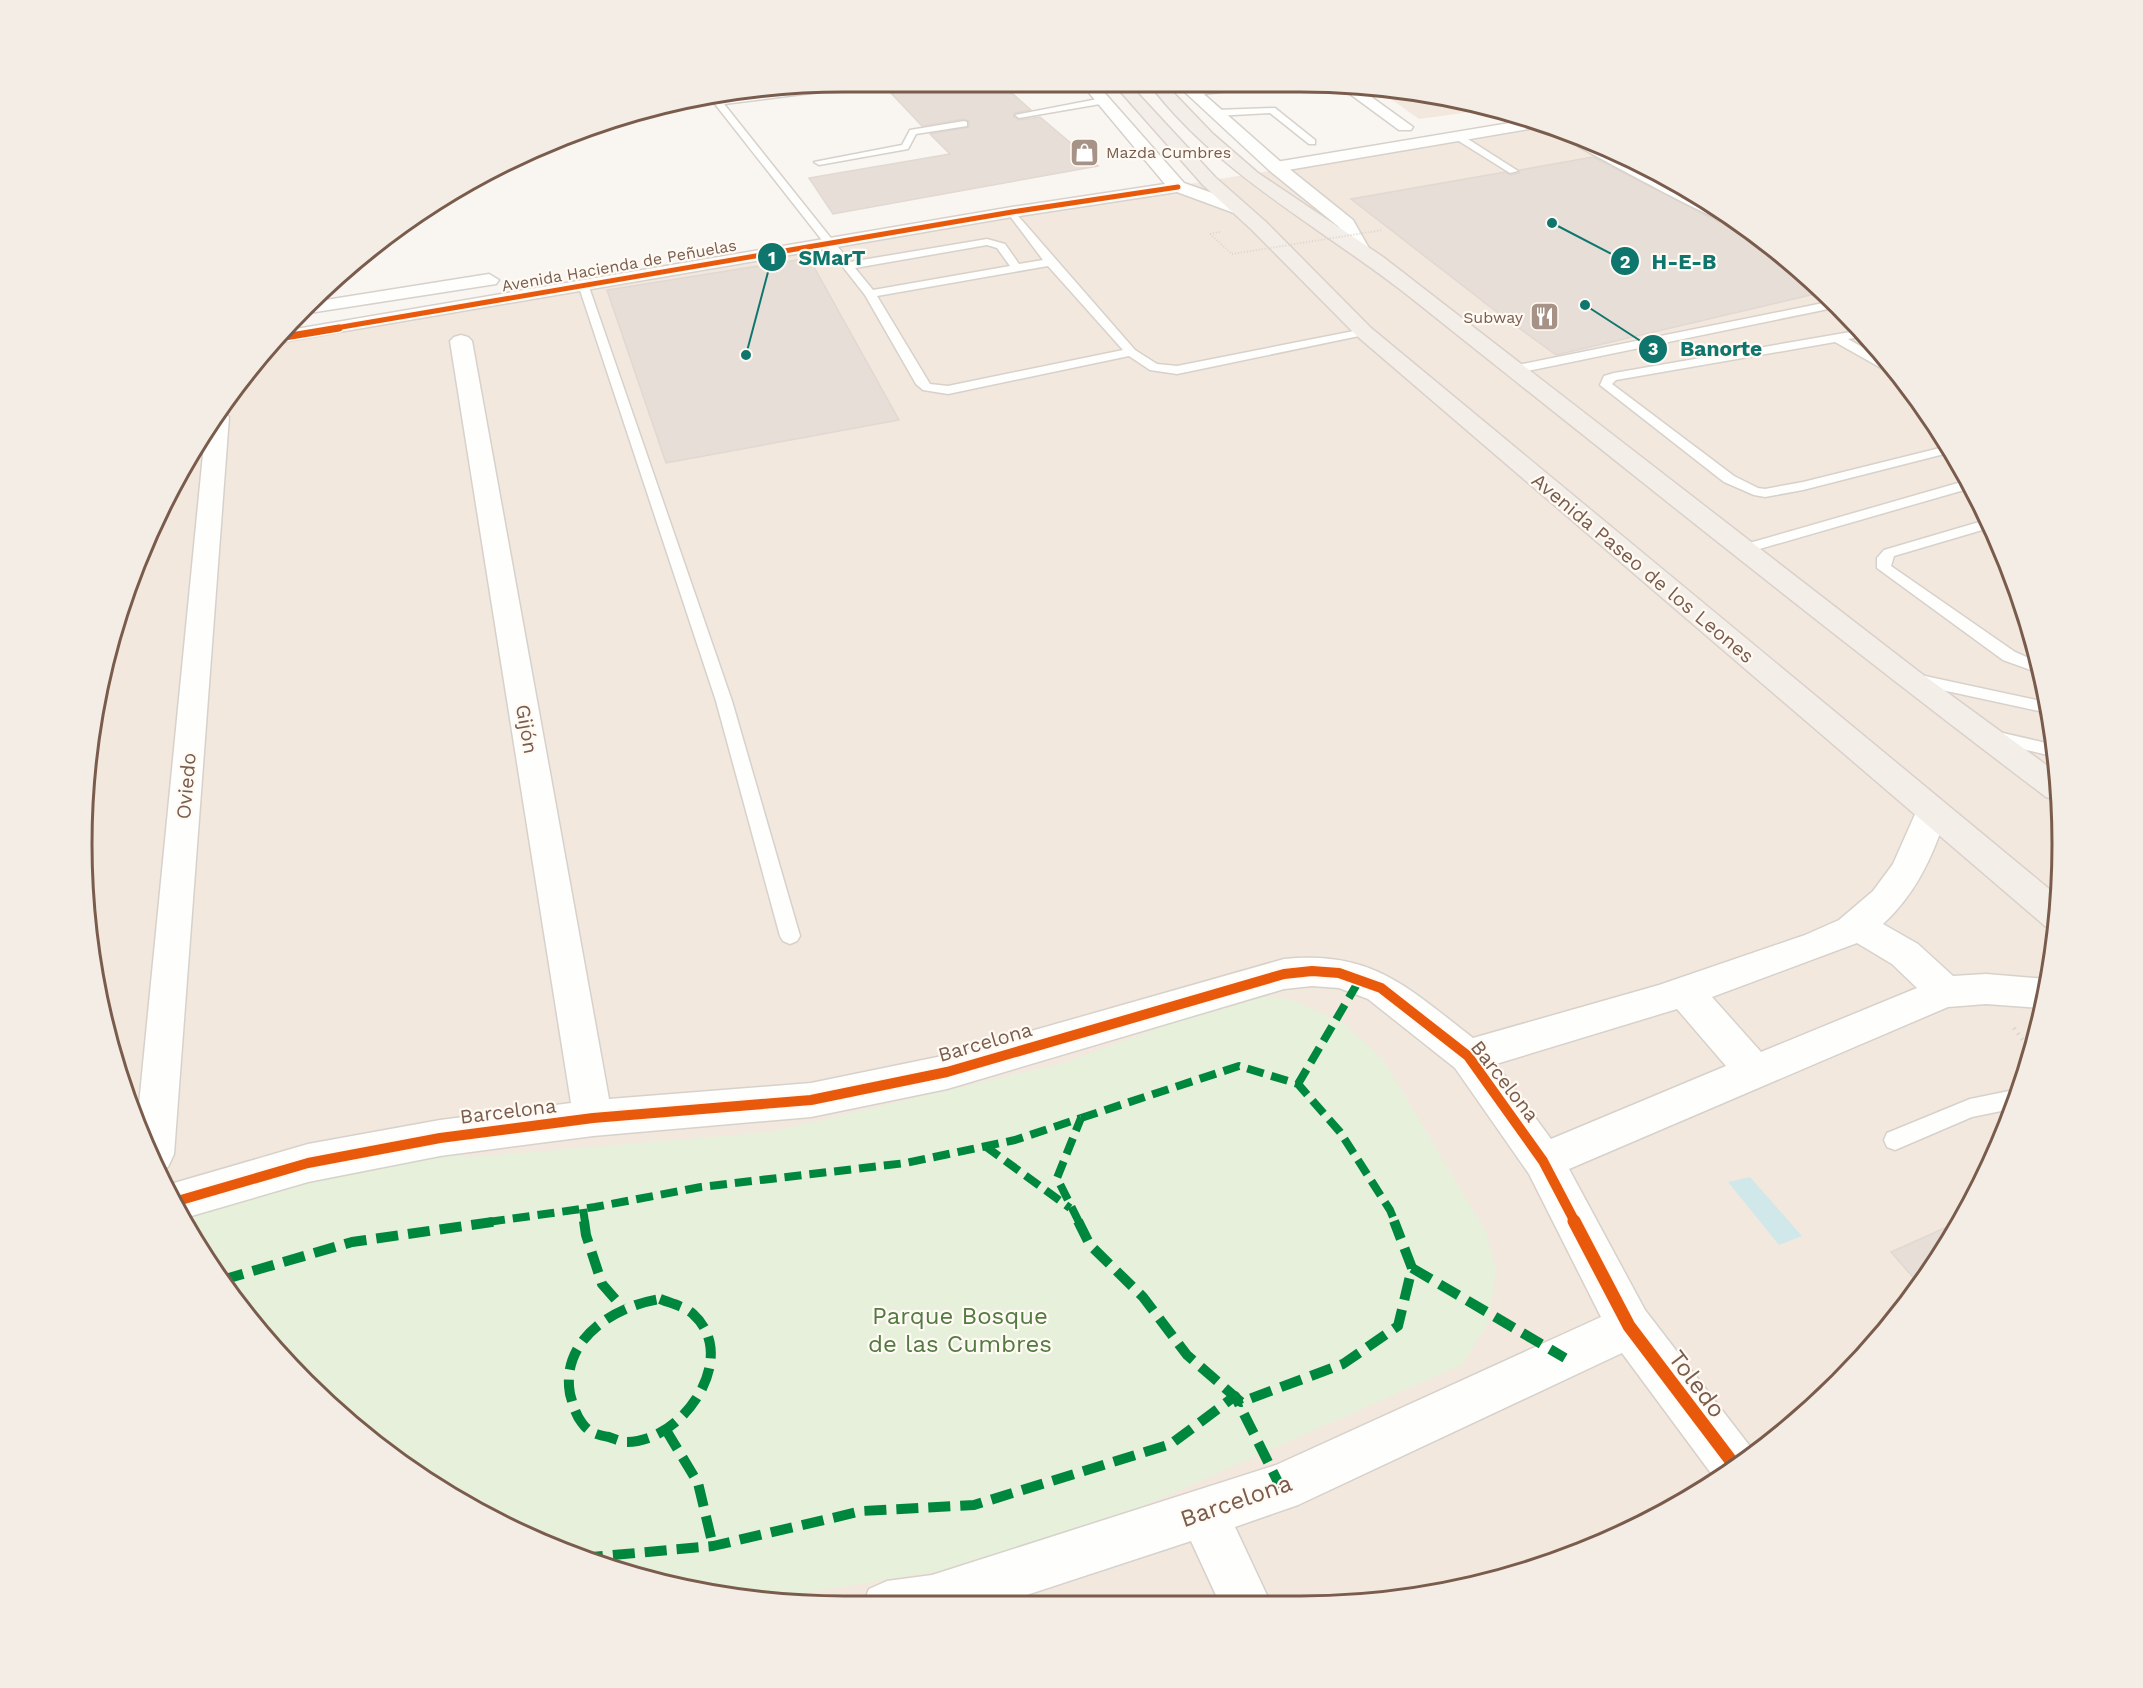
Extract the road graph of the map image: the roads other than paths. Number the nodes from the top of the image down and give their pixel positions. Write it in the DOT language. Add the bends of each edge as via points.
graph roads {
  1 [pos="1095,92"];
  2 [pos="1128,92"];
  3 [pos="1164,92"];
  4 [pos="1191,92"];
  5 [pos="1360,94"];
  6 [pos="768,96"];
  7 [pos="733,100"];
  8 [pos="1103,101"];
  9 [pos="718,102"];
  10 [pos="1216,114"];
  11 [pos="1019,115"];
  12 [pos="1491,116"];
  13 [pos="964,124"];
  14 [pos="1522,125"];
  15 [pos="1381,131"];
  16 [pos="1457,136"];
  17 [pos="1317,141"];
  18 [pos="1258,151"];
  19 [pos="819,162"];
  20 [pos="1276,167"];
  21 [pos="1160,170"];
  22 [pos="1513,171"];
  23 [pos="1137,173"];
  24 [pos="1079,183"];
  25 [pos="1178,187"];
  26 [pos="1240,209"];
  27 [pos="1012,212"];
  28 [pos="815,228"];
  29 [pos="756,237"];
  30 [pos="832,244"];
  31 [pos="1361,250"];
  32 [pos="1050,262"];
  33 [pos="848,266"];
  34 [pos="1017,269"];
  35 [pos="511,276"];
  36 [pos="584,287"];
  37 [pos="870,294"];
  38 [pos="1825,306"];
  39 [pos="317,307"];
  40 [pos="1364,332"];
  41 [pos="1853,335"];
  42 [pos="289,336"];
  43 [pos="1837,338"];
  44 [pos="461,341"];
  45 [pos="1131,352"];
  46 [pos="1874,359"];
  47 [pos="1513,370"];
  48 [pos="217,427"];
  49 [pos="1941,451"];
  50 [pos="1961,487"];
  51 [pos="1981,526"];
  52 [pos="1744,549"];
  53 [pos="2030,665"];
  54 [pos="1908,678"];
  55 [pos="2038,706"];
  56 [pos="1983,734"];
  57 [pos="2045,748"];
  58 [pos="2049,783"];
  59 [pos="1931,811"];
  60 [pos="2048,909"];
  61 [pos="1858,926"];
  62 [pos="790,936"];
  63 [pos="1945,992"];
  64 [pos="1686,993"];
  65 [pos="2037,993"];
  66 [pos="1468,1056"];
  67 [pos="1753,1070"];
  68 [pos="2006,1101"];
  69 [pos="593,1118"];
  70 [pos="1895,1140"];
  71 [pos="155,1145"];
  72 [pos="1543,1161"];
  73 [pos="181,1200"];
  74 [pos="1629,1326"];
  75 [pos="1731,1460"];
  76 [pos="1203,1513"];
  77 [pos="944,1596"];
  78 [pos="1242,1596"];
  1 -- 8 [label="street, Avenida Paseo de los Leones"];
  2 -- 26 [label="main road, Avenida Paseo de los Leones"];
  3 -- 31 [label="main road" via="1252,177"];
  4 -- 10 [label="street"];
  5 -- 15 [label="street" via="1411,126"];
  6 -- 7 [label="lane"];
  8 -- 11 [label="lane"];
  8 -- 21 [label="street, Avenida Paseo de los Leones"];
  9 -- 28 [label="lane"];
  10 -- 17 [label="lane" via="1272,110"];
  10 -- 18 [label="street"];
  12 -- 16 [label="street" via="1452,128"];
  13 -- 19 [label="lane" via="913,132 905,147"];
  14 -- 16 [label="street"];
  16 -- 20 [label="street"];
  16 -- 22 [label="lane"];
  17 -- 18 [label="street"];
  18 -- 20 [label="street"];
  20 -- 31 [label="street" via="1347,224"];
  21 -- 23 [label="street"];
  21 -- 25 [label="street, Avenida Paseo de los Leones"];
  24 -- 28 [label="street, Avenida Hacienda de Peñuelas"];
  25 -- 26 [label="street, Avenida Paseo de los Leones"];
  25 -- 27 [label="street, Avenida Hacienda de Peñuelas"];
  26 -- 40 [label="main road, Avenida Paseo de los Leones"];
  27 -- 30 [label="street, Avenida Hacienda de Peñuelas"];
  27 -- 32 [label="lane"];
  28 -- 29 [label="street, Avenida Hacienda de Peñuelas"];
  28 -- 30 [label="lane"];
  30 -- 33 [label="lane"];
  30 -- 36 [label="street, Avenida Hacienda de Peñuelas"];
  31 -- 47 [label="main road"];
  32 -- 34 [label="lane"];
  32 -- 45 [label="lane"];
  33 -- 34 [label="lane" via="987,242 1000,246"];
  33 -- 37 [label="lane"];
  34 -- 37 [label="lane"];
  35 -- 39 [label="street, Avenida Hacienda de Peñuelas"];
  36 -- 42 [label="street, Avenida Hacienda de Peñuelas"];
  36 -- 62 [label="lane" via="724,701"];
  37 -- 45 [label="lane" via="927,387 948,390"];
  38 -- 47 [label="lane"];
  40 -- 45 [label="lane" via="1177,370 1154,367"];
  40 -- 59 [label="main road, Avenida Paseo de los Leones"];
  41 -- 43 [label="lane"];
  43 -- 46 [label="lane"];
  43 -- 49 [label="lane" via="1614,377 1608,379 1606,386 1729,479 1754,491 1765,493 1803,486"];
  44 -- 69 [label="street, Gijón"];
  47 -- 52 [label="main road"];
  48 -- 71 [label="street, Oviedo"];
  50 -- 52 [label="lane"];
  51 -- 53 [label="lane" via="1888,554 1884,568 2009,656"];
  52 -- 54 [label="main road"];
  54 -- 55 [label="lane"];
  54 -- 56 [label="main road"];
  56 -- 57 [label="lane"];
  56 -- 58 [label="main road"];
  59 -- 60 [label="main road, Avenida Paseo de los Leones"];
  59 -- 61 [label="street, Barcelona" via="1922,844 1908,872 1887,900"];
  61 -- 63 [label="street" via="1905,954"];
  61 -- 64 [label="street, Barcelona"];
  63 -- 65 [label="street"];
  63 -- 67 [label="street"];
  64 -- 66 [label="street, Barcelona"];
  64 -- 67 [label="street"];
  66 -- 69 [label="street, Barcelona" via="1381,988 1339,973 1312,971 1284,974 947,1072 811,1100"];
  66 -- 72 [label="street, Barcelona"];
  67 -- 72 [label="street"];
  68 -- 70 [label="lane" via="1970,1108"];
  69 -- 73 [label="street, Barcelona" via="440,1138 308,1163"];
  72 -- 74 [label="street, Barcelona"];
  74 -- 75 [label="street, Toledo"];
  74 -- 76 [label="street, Barcelona" via="1281,1488"];
  76 -- 77 [label="street, Barcelona"];
  76 -- 78 [label="street"];
}
